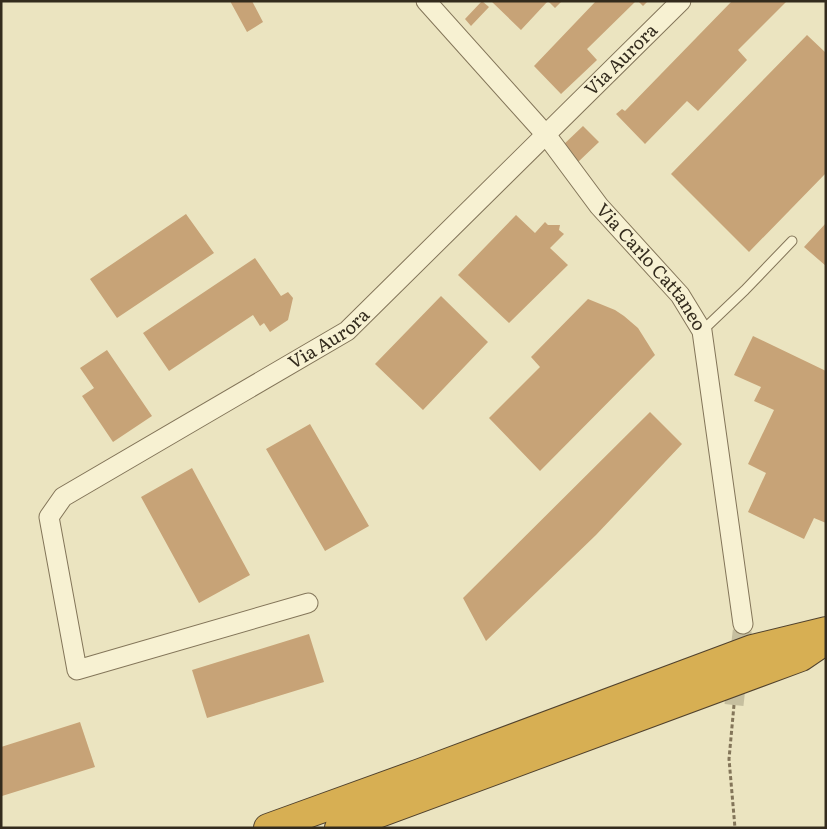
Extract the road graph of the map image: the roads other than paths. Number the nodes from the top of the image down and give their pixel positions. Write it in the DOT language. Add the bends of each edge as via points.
graph roads {
  1 [pos="426,1"];
  2 [pos="681,1"];
  3 [pos="546,136"];
  4 [pos="792,241"];
  5 [pos="702,331"];
  6 [pos="308,603"];
  7 [pos="826,617"];
  8 [pos="743,624"];
  9 [pos="826,631"];
  10 [pos="826,640"];
  11 [pos="752,649"];
  12 [pos="813,654"];
  13 [pos="268,828"];
  14 [pos="339,828"];
  1 -- 3 [label="street, Via Carlo Cattaneo"];
  2 -- 3 [label="street, Via Aurora"];
  3 -- 5 [label="street, Via Carlo Cattaneo" via="599,206 680,295"];
  3 -- 6 [label="street, Via Aurora" via="347,331 63,497 49,517 77,670"];
  4 -- 5 [label="lane"];
  5 -- 8 [label="street, Via Carlo Cattaneo"];
  7 -- 11 [label="highway"];
  9 -- 11 [label="highway"];
  10 -- 12 [label="highway"];
  11 -- 13 [label="highway"];
  12 -- 14 [label="highway"];
}
